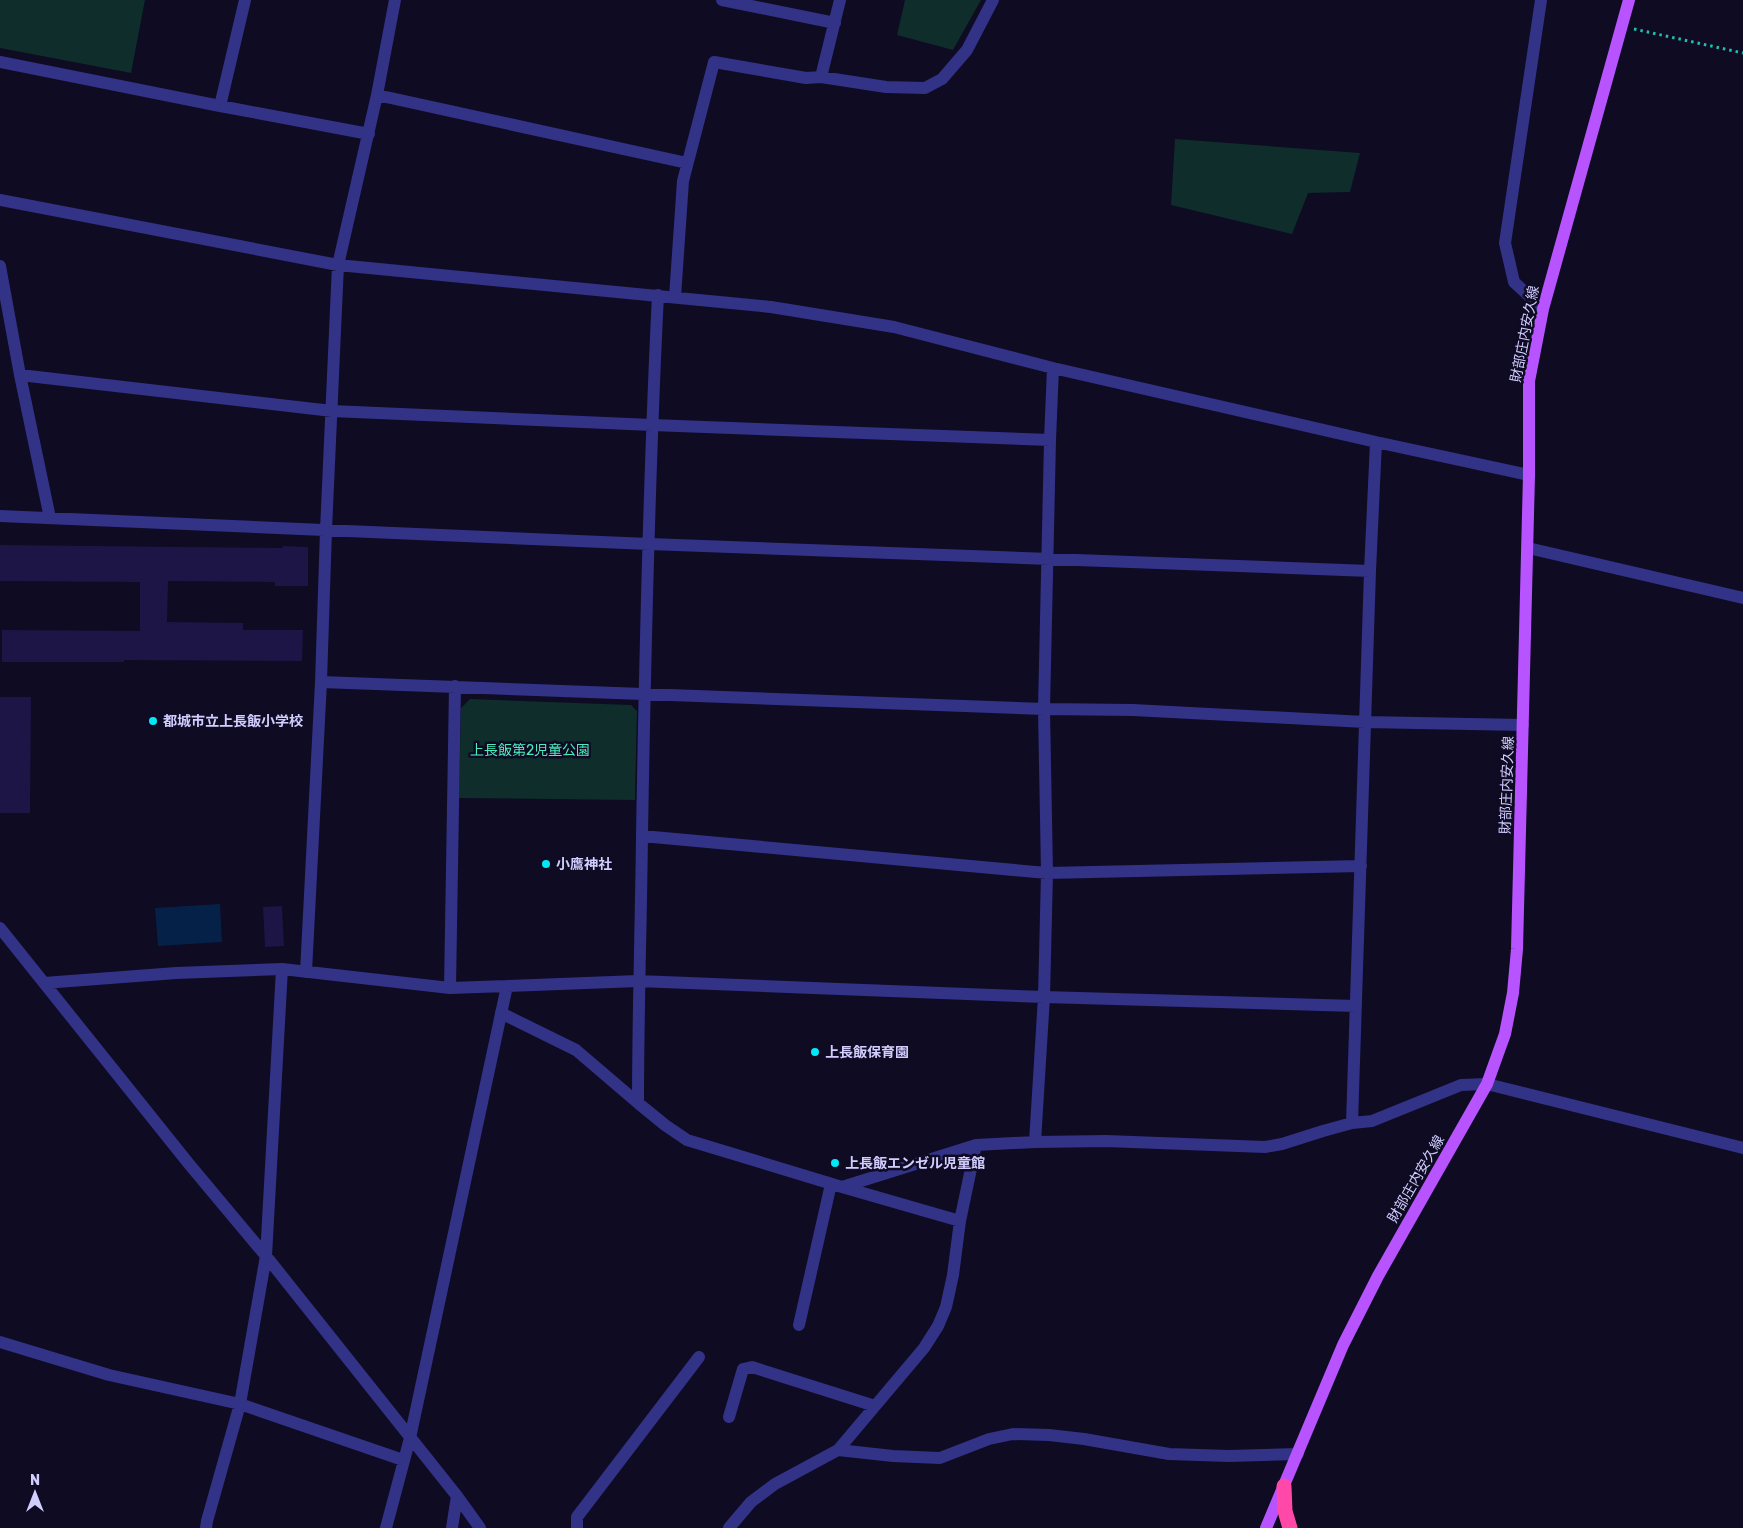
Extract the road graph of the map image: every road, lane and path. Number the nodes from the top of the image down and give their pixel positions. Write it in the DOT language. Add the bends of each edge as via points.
graph roads {
  1 [pos="244,0"];
  2 [pos="395,0"];
  3 [pos="722,0"];
  4 [pos="840,0"];
  5 [pos="993,0"];
  6 [pos="1541,0"];
  7 [pos="1629,0"];
  8 [pos="836,23"];
  9 [pos="1621,26"];
  10 [pos="1743,53"];
  11 [pos="0,62"];
  12 [pos="822,77"];
  13 [pos="377,95"];
  14 [pos="220,106"];
  15 [pos="369,134"];
  16 [pos="687,163"];
  17 [pos="0,200"];
  18 [pos="338,265"];
  19 [pos="0,266"];
  20 [pos="658,295"];
  21 [pos="675,297"];
  22 [pos="1544,309"];
  23 [pos="1053,368"];
  24 [pos="20,375"];
  25 [pos="332,411"];
  26 [pos="652,425"];
  27 [pos="1050,440"];
  28 [pos="1376,442"];
  29 [pos="1529,475"];
  30 [pos="0,516"];
  31 [pos="50,518"];
  32 [pos="326,530"];
  33 [pos="649,544"];
  34 [pos="1528,548"];
  35 [pos="1048,558"];
  36 [pos="1370,570"];
  37 [pos="1743,598"];
  38 [pos="321,682"];
  39 [pos="455,686"];
  40 [pos="644,694"];
  41 [pos="1044,709"];
  42 [pos="1365,722"];
  43 [pos="1523,725"];
  44 [pos="642,836"];
  45 [pos="1360,866"];
  46 [pos="1047,873"];
  47 [pos="0,928"];
  48 [pos="282,969"];
  49 [pos="306,972"];
  50 [pos="638,981"];
  51 [pos="44,983"];
  52 [pos="506,986"];
  53 [pos="450,988"];
  54 [pos="1044,996"];
  55 [pos="1356,1006"];
  56 [pos="501,1014"];
  57 [pos="1487,1084"];
  58 [pos="638,1103"];
  59 [pos="1352,1124"];
  60 [pos="1034,1142"];
  61 [pos="976,1145"];
  62 [pos="1743,1148"];
  63 [pos="836,1186"];
  64 [pos="960,1221"];
  65 [pos="266,1256"];
  66 [pos="799,1325"];
  67 [pos="0,1342"];
  68 [pos="699,1357"];
  69 [pos="240,1404"];
  70 [pos="875,1406"];
  71 [pos="729,1417"];
  72 [pos="410,1438"];
  73 [pos="838,1450"];
  74 [pos="1298,1454"];
  75 [pos="403,1460"];
  76 [pos="1284,1486"];
  77 [pos="457,1496"];
  78 [pos="206,1528"];
  79 [pos="386,1528"];
  80 [pos="452,1528"];
  81 [pos="480,1528"];
  82 [pos="576,1528"];
  83 [pos="729,1528"];
  84 [pos="1266,1528"];
  85 [pos="1290,1528"];
  1 -- 14 [label="street"];
  2 -- 13 [label="street"];
  3 -- 8 [label="street"];
  4 -- 8 [label="street"];
  5 -- 12 [label="street" via="967,50 942,79 925,88 886,87"];
  6 -- 22 [label="street" via="1505,243 1514,282"];
  7 -- 9 [label="main road, 財部庄内安久線"];
  8 -- 12 [label="street"];
  9 -- 10 [label="path"];
  9 -- 22 [label="main road, 財部庄内安久線"];
  11 -- 14 [label="street"];
  12 -- 16 [label="street" via="806,78 714,62"];
  13 -- 15 [label="street"];
  13 -- 16 [label="street"];
  14 -- 15 [label="street"];
  15 -- 18 [label="street"];
  16 -- 21 [label="street"];
  17 -- 18 [label="street"];
  18 -- 20 [label="street"];
  18 -- 25 [label="street"];
  19 -- 24 [label="street"];
  20 -- 21 [label="street"];
  20 -- 26 [label="street"];
  21 -- 23 [label="street" via="771,307 894,327"];
  22 -- 29 [label="main road, 財部庄内安久線" via="1528,382"];
  23 -- 27 [label="street"];
  23 -- 28 [label="street"];
  24 -- 25 [label="street"];
  24 -- 31 [label="street"];
  25 -- 26 [label="street"];
  25 -- 32 [label="street"];
  26 -- 27 [label="street"];
  26 -- 33 [label="street"];
  27 -- 35 [label="street"];
  28 -- 29 [label="street"];
  28 -- 36 [label="street"];
  29 -- 34 [label="main road, 財部庄内安久線"];
  30 -- 31 [label="street"];
  31 -- 32 [label="street"];
  32 -- 33 [label="street"];
  32 -- 38 [label="street"];
  33 -- 35 [label="street"];
  33 -- 40 [label="street"];
  34 -- 37 [label="street"];
  34 -- 43 [label="main road, 財部庄内安久線"];
  35 -- 36 [label="street"];
  35 -- 41 [label="street"];
  36 -- 42 [label="street"];
  38 -- 39 [label="street"];
  38 -- 49 [label="street"];
  39 -- 40 [label="street"];
  39 -- 53 [label="street"];
  40 -- 41 [label="street"];
  40 -- 44 [label="street"];
  41 -- 42 [label="street" via="1133,710"];
  41 -- 46 [label="street"];
  42 -- 43 [label="street"];
  42 -- 45 [label="street"];
  43 -- 57 [label="main road, 財部庄内安久線" via="1513,993 1504,1034"];
  44 -- 46 [label="street"];
  44 -- 50 [label="street"];
  45 -- 46 [label="street"];
  45 -- 55 [label="street"];
  46 -- 54 [label="street"];
  47 -- 51 [label="street"];
  48 -- 49 [label="street"];
  48 -- 51 [label="street"];
  48 -- 65 [label="street"];
  49 -- 53 [label="street"];
  50 -- 52 [label="street"];
  50 -- 54 [label="street"];
  50 -- 58 [label="street"];
  51 -- 65 [label="street"];
  52 -- 53 [label="street"];
  52 -- 56 [label="street"];
  54 -- 55 [label="street"];
  54 -- 60 [label="street"];
  55 -- 59 [label="street"];
  56 -- 58 [label="street" via="576,1050"];
  56 -- 72 [label="street"];
  57 -- 59 [label="street" via="1461,1085 1372,1122"];
  57 -- 62 [label="street"];
  57 -- 74 [label="main road, 財部庄内安久線" via="1378,1276 1316,1404"];
  58 -- 63 [label="street" via="687,1140"];
  59 -- 60 [label="street" via="1265,1147 1106,1141"];
  60 -- 61 [label="street"];
  61 -- 63 [label="street"];
  61 -- 64 [label="street"];
  63 -- 64 [label="street"];
  63 -- 66 [label="street"];
  64 -- 70 [label="street" via="953,1275 938,1326 924,1348"];
  65 -- 69 [label="street"];
  65 -- 72 [label="street"];
  67 -- 69 [label="street" via="109,1375"];
  68 -- 82 [label="street" via="577,1517"];
  69 -- 75 [label="street"];
  69 -- 78 [label="street"];
  70 -- 71 [label="street" via="752,1367 743,1369"];
  70 -- 73 [label="street"];
  72 -- 75 [label="street"];
  72 -- 77 [label="street"];
  73 -- 74 [label="street" via="940,1458 1013,1434 1084,1439 1169,1454"];
  73 -- 83 [label="street" via="775,1484 751,1502"];
  74 -- 76 [label="main road, 財部庄内安久線"];
  75 -- 79 [label="street"];
  76 -- 84 [label="main road, 財部庄内安久線"];
  76 -- 85 [label="highway"];
  77 -- 80 [label="street"];
  77 -- 81 [label="street"];
}
